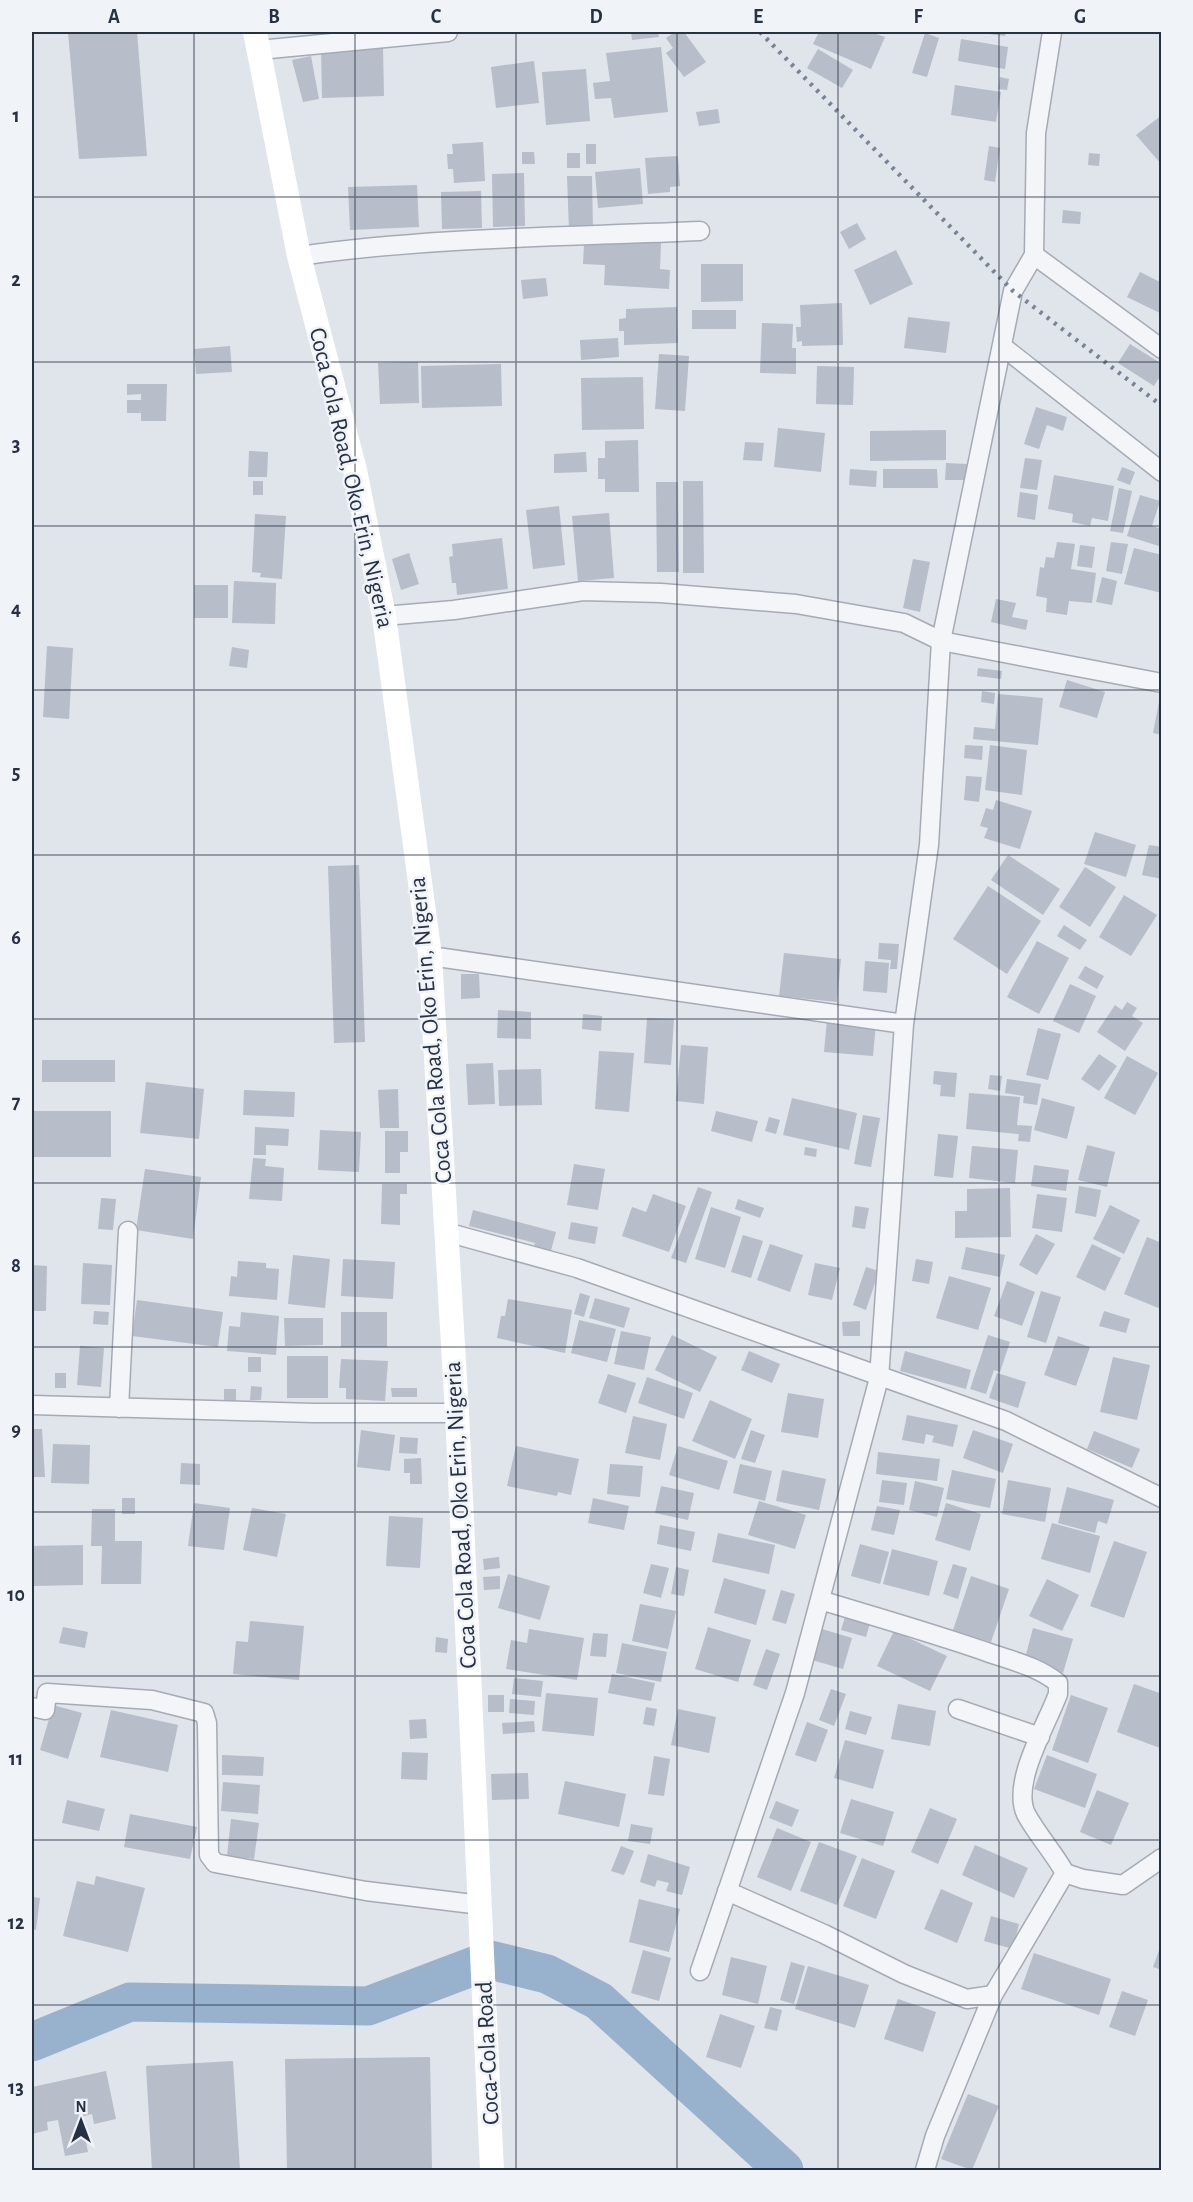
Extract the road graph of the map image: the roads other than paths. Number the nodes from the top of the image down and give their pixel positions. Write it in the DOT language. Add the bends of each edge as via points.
graph roads {
  1 [pos="448,32"];
  2 [pos="1052,32"];
  3 [pos="257,41"];
  4 [pos="700,231"];
  5 [pos="1034,255"];
  6 [pos="299,256"];
  7 [pos="1002,346"];
  8 [pos="1161,349"];
  9 [pos="1161,472"];
  10 [pos="384,616"];
  11 [pos="941,641"];
  12 [pos="1161,683"];
  13 [pos="430,956"];
  14 [pos="904,1024"];
  15 [pos="128,1231"];
  16 [pos="446,1232"];
  17 [pos="879,1378"];
  18 [pos="32,1405"];
  19 [pos="119,1408"];
  20 [pos="457,1413"];
  21 [pos="1161,1498"];
  22 [pos="820,1600"];
  23 [pos="32,1707"];
  24 [pos="958,1708"];
  25 [pos="1040,1737"];
  26 [pos="1161,1858"];
  27 [pos="1065,1873"];
  28 [pos="727,1891"];
  29 [pos="481,1905"];
  30 [pos="482,1935"];
  31 [pos="700,1971"];
  32 [pos="993,1995"];
  33 [pos="492,2170"];
  34 [pos="925,2170"];
  1 -- 3 [label="street"];
  2 -- 5 [label="street" via="1036,133"];
  3 -- 6 [label="street, Coca Cola Road, Oko Erin, Nigeria"];
  4 -- 6 [label="street" via="361,247"];
  5 -- 7 [label="street" via="1013,291"];
  5 -- 8 [label="street"];
  6 -- 10 [label="street, Coca Cola Road, Oko Erin, Nigeria" via="355,470"];
  7 -- 9 [label="street"];
  7 -- 11 [label="street"];
  10 -- 11 [label="street" via="583,591 661,593 796,604 903,622"];
  10 -- 13 [label="street, Coca Cola Road, Oko Erin, Nigeria"];
  11 -- 12 [label="street"];
  11 -- 14 [label="street" via="929,845"];
  13 -- 14 [label="street"];
  13 -- 16 [label="street, Coca Cola Road, Oko Erin, Nigeria"];
  14 -- 17 [label="street"];
  15 -- 19 [label="street"];
  16 -- 17 [label="street" via="577,1268"];
  16 -- 20 [label="street, Coca Cola Road, Oko Erin, Nigeria"];
  17 -- 21 [label="street" via="1006,1421"];
  17 -- 22 [label="street"];
  18 -- 19 [label="street"];
  19 -- 20 [label="street"];
  20 -- 29 [label="street, Coca Cola Road, Oko Erin, Nigeria"];
  22 -- 25 [label="street" via="936,1634 1046,1673 1058,1683 1058,1694"];
  22 -- 28 [label="street" via="795,1693"];
  23 -- 29 [label="street" via="45,1710 47,1693 152,1700 204,1713 209,1855 215,1863 366,1891"];
  24 -- 25 [label="street"];
  25 -- 27 [label="street" via="1027,1767 1023,1798 1026,1813"];
  26 -- 27 [label="street" via="1123,1885"];
  27 -- 32 [label="street"];
  28 -- 31 [label="street"];
  28 -- 32 [label="street" via="904,1974 967,1999"];
  29 -- 30 [label="street, Coca Cola Road, Oko Erin, Nigeria"];
  30 -- 33 [label="street, Coca-Cola Road"];
  32 -- 34 [label="street"];
}
